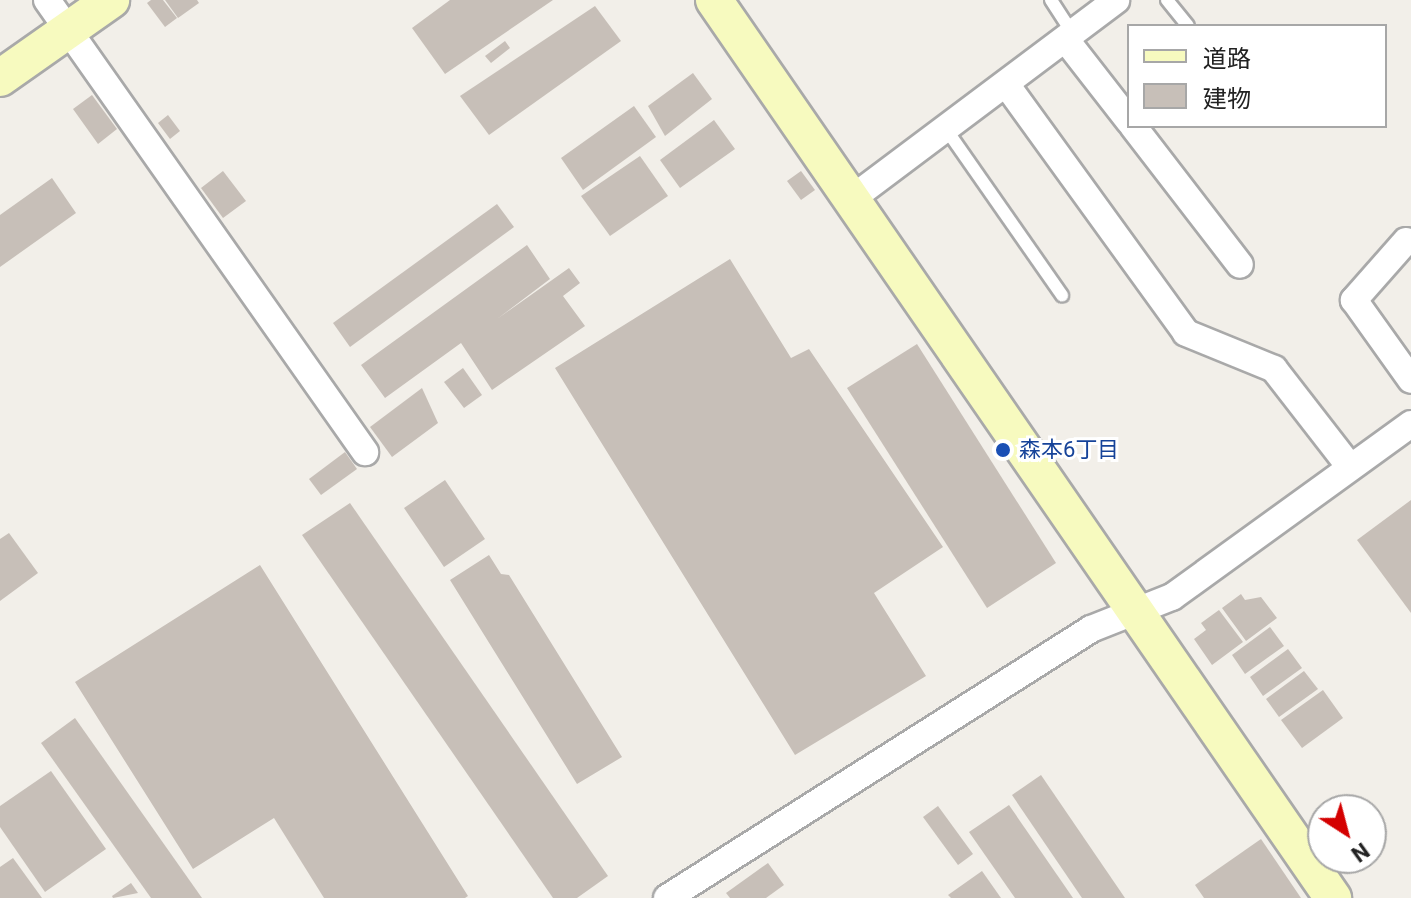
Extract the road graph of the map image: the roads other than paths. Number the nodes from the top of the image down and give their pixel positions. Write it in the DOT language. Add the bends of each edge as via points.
graph roads {
  1 [pos="47,0"];
  2 [pos="111,0"];
  3 [pos="714,0"];
  4 [pos="1051,0"];
  5 [pos="1116,0"];
  6 [pos="1167,0"];
  7 [pos="1186,24"];
  8 [pos="68,30"];
  9 [pos="1069,37"];
  10 [pos="0,78"];
  11 [pos="1006,84"];
  12 [pos="1127,110"];
  13 [pos="1141,128"];
  14 [pos="946,129"];
  15 [pos="854,197"];
  16 [pos="1406,241"];
  17 [pos="1236,248"];
  18 [pos="1062,295"];
  19 [pos="1411,380"];
  20 [pos="1411,424"];
  21 [pos="365,452"];
  22 [pos="1350,467"];
  23 [pos="1136,606"];
  24 [pos="667,898"];
  25 [pos="1333,898"];
  1 -- 8 [label="street"];
  2 -- 8 [label="street"];
  3 -- 15 [label="street"];
  4 -- 9 [label="lane"];
  5 -- 9 [label="street"];
  6 -- 7 [label="lane"];
  8 -- 10 [label="street"];
  8 -- 21 [label="street"];
  9 -- 11 [label="street"];
  9 -- 12 [label="street"];
  11 -- 14 [label="street"];
  11 -- 22 [label="street" via="1186,333 1274,369"];
  13 -- 17 [label="street"];
  14 -- 15 [label="street"];
  14 -- 18 [label="lane"];
  15 -- 23 [label="street"];
  16 -- 19 [label="street" via="1354,300"];
  20 -- 22 [label="street"];
  22 -- 23 [label="street" via="1172,597"];
  23 -- 24 [label="street"];
  23 -- 25 [label="street"];
}
